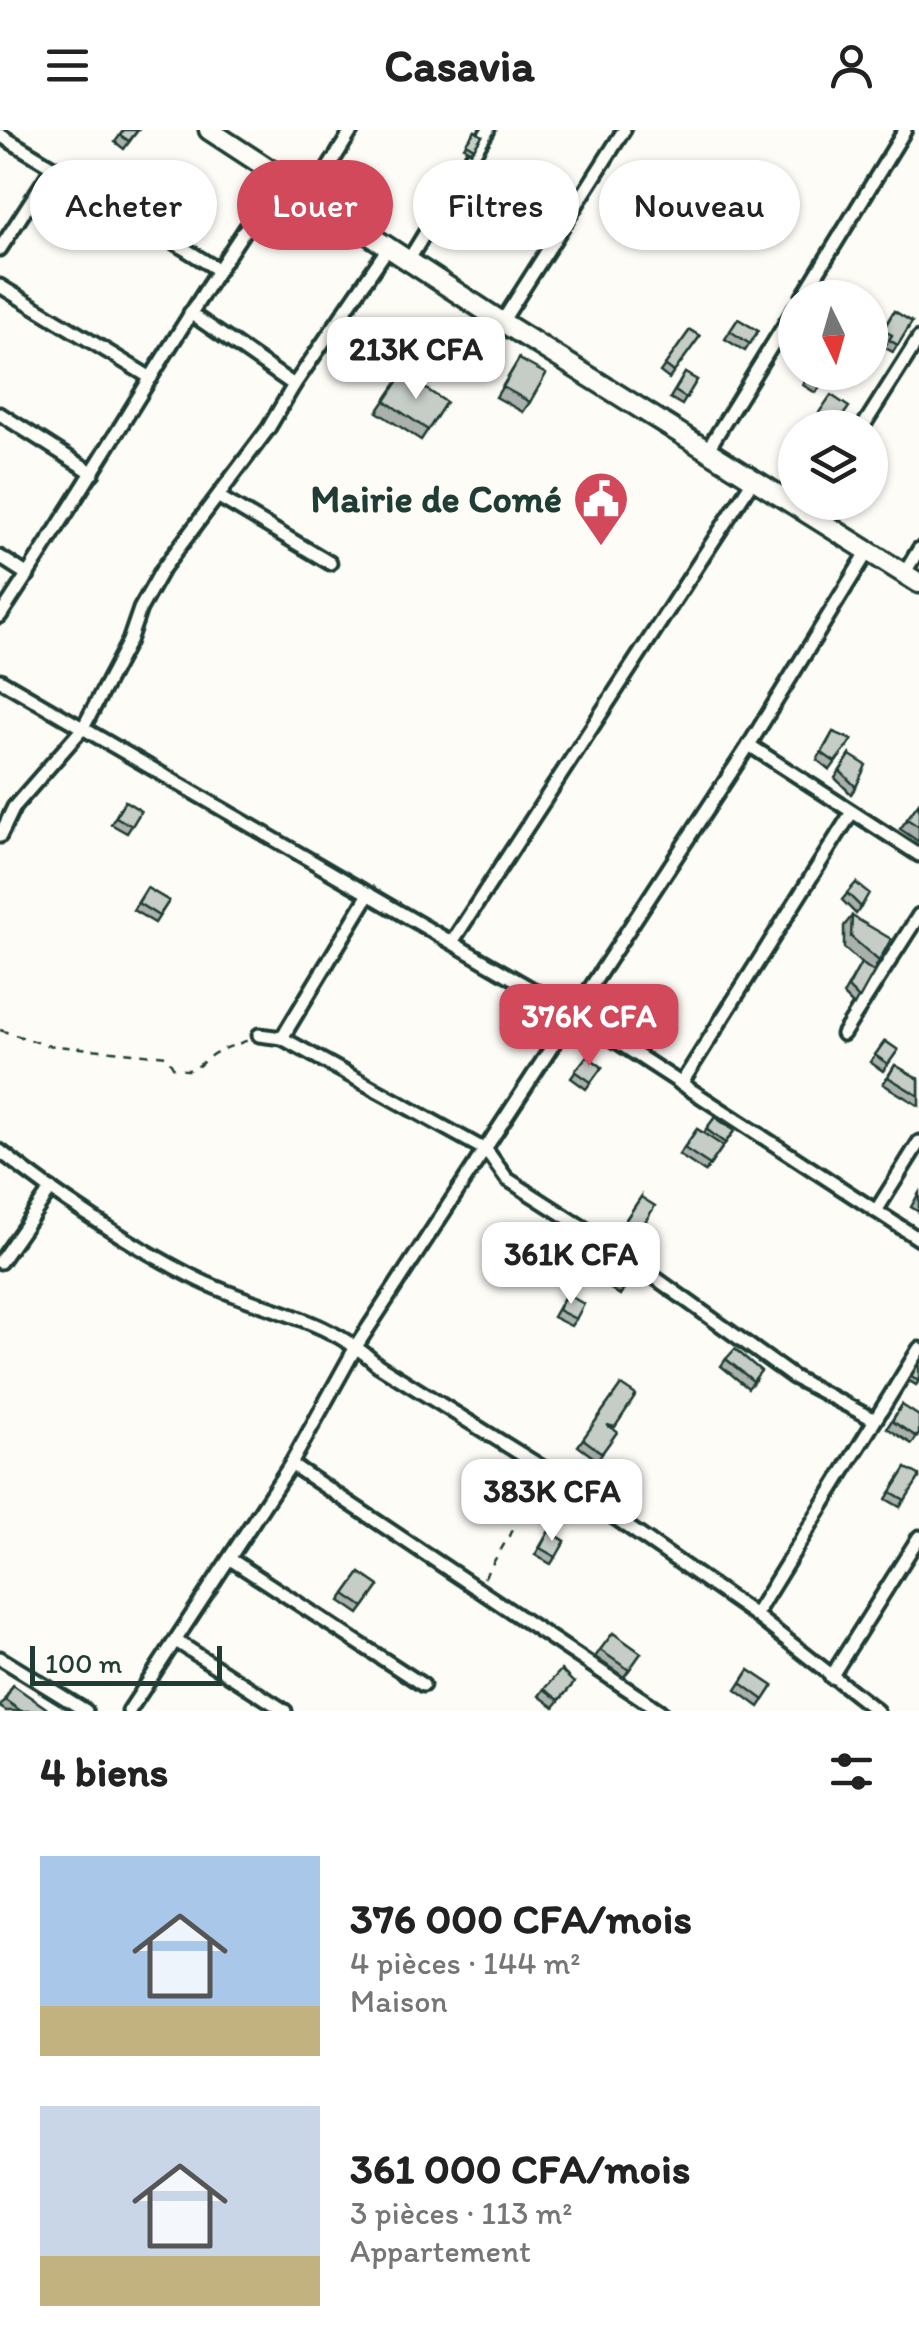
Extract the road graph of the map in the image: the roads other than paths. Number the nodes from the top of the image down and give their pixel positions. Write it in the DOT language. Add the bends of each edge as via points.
graph roads {
  1 [pos="208,130"];
  2 [pos="352,130"];
  3 [pos="488,130"];
  4 [pos="624,130"];
  5 [pos="905,130"];
  6 [pos="0,135"];
  7 [pos="42,160"];
  8 [pos="256,160"];
  9 [pos="333,160"];
  10 [pos="30,201"];
  11 [pos="237,240"];
  12 [pos="0,249"];
  13 [pos="187,250"];
  14 [pos="387,250"];
  15 [pos="391,250"];
  16 [pos="408,261"];
  17 [pos="217,269"];
  18 [pos="813,280"];
  19 [pos="0,286"];
  20 [pos="190,313"];
  21 [pos="502,322"];
  22 [pos="778,336"];
  23 [pos="919,338"];
  24 [pos="151,378"];
  25 [pos="294,385"];
  26 [pos="873,410"];
  27 [pos="0,414"];
  28 [pos="708,449"];
  29 [pos="93,473"];
  30 [pos="753,480"];
  31 [pos="778,492"];
  32 [pos="218,497"];
  33 [pos="828,520"];
  34 [pos="919,549"];
  35 [pos="868,551"];
  36 [pos="0,557"];
  37 [pos="330,563"];
  38 [pos="28,574"];
  39 [pos="911,578"];
  40 [pos="0,616"];
  41 [pos="0,680"];
  42 [pos="83,728"];
  43 [pos="748,746"];
  44 [pos="852,812"];
  45 [pos="0,836"];
  46 [pos="919,855"];
  47 [pos="369,894"];
  48 [pos="919,915"];
  49 [pos="452,942"];
  50 [pos="573,1013"];
  51 [pos="843,1034"];
  52 [pos="259,1035"];
  53 [pos="282,1038"];
  54 [pos="681,1084"];
  55 [pos="919,1142"];
  56 [pos="486,1151"];
  57 [pos="0,1152"];
  58 [pos="51,1189"];
  59 [pos="876,1212"];
  60 [pos="919,1240"];
  61 [pos="0,1262"];
  62 [pos="357,1346"];
  63 [pos="919,1349"];
  64 [pos="876,1420"];
  65 [pos="291,1464"];
  66 [pos="919,1537"];
  67 [pos="230,1559"];
  68 [pos="755,1616"];
  69 [pos="176,1640"];
  70 [pos="0,1658"];
  71 [pos="831,1676"];
  72 [pos="424,1686"];
  73 [pos="86,1711"];
  74 [pos="129,1711"];
  75 [pos="285,1711"];
  76 [pos="660,1711"];
  77 [pos="878,1711"];
  1 -- 8 [label="main road"];
  2 -- 9 [label="street"];
  3 -- 16 [label="street"];
  4 -- 21 [label="street"];
  5 -- 18 [label="street"];
  6 -- 7 [label="street"];
  10 -- 12 [label="street"];
  11 -- 17 [label="street"];
  13 -- 17 [label="street"];
  14 -- 25 [label="street"];
  15 -- 16 [label="main road"];
  16 -- 21 [label="main road"];
  17 -- 20 [label="street"];
  19 -- 24 [label="street"];
  20 -- 24 [label="street"];
  20 -- 25 [label="street"];
  21 -- 28 [label="main road"];
  22 -- 28 [label="street"];
  23 -- 26 [label="street"];
  24 -- 29 [label="street"];
  25 -- 32 [label="street"];
  27 -- 29 [label="street"];
  28 -- 30 [label="main road"];
  29 -- 38 [label="street"];
  30 -- 31 [label="main road"];
  30 -- 49 [label="street"];
  32 -- 37 [label="street"];
  32 -- 42 [label="street" via="162,570"];
  33 -- 35 [label="main road"];
  34 -- 39 [label="street"];
  35 -- 39 [label="main road"];
  35 -- 43 [label="street"];
  36 -- 38 [label="street"];
  38 -- 40 [label="street"];
  41 -- 42 [label="street"];
  42 -- 45 [label="street" via="14,808"];
  42 -- 47 [label="street"];
  43 -- 44 [label="street"];
  43 -- 50 [label="street"];
  44 -- 46 [label="street"];
  44 -- 54 [label="street"];
  47 -- 49 [label="street"];
  47 -- 53 [label="street"];
  48 -- 51 [label="street"];
  49 -- 50 [label="street"];
  50 -- 54 [label="street"];
  50 -- 56 [label="street"];
  52 -- 53 [label="street"];
  53 -- 56 [label="street"];
  54 -- 59 [label="street"];
  55 -- 59 [label="street"];
  56 -- 62 [label="street"];
  56 -- 64 [label="street" via="507,1180 793,1377"];
  57 -- 58 [label="street"];
  58 -- 61 [label="street"];
  58 -- 62 [label="street" via="194,1278 300,1316"];
  59 -- 60 [label="street"];
  62 -- 65 [label="street"];
  62 -- 68 [label="street"];
  63 -- 64 [label="street"];
  64 -- 68 [label="street"];
  65 -- 67 [label="street"];
  65 -- 76 [label="street"];
  66 -- 71 [label="street"];
  67 -- 69 [label="street"];
  67 -- 72 [label="street"];
  68 -- 71 [label="street"];
  69 -- 74 [label="street"];
  69 -- 75 [label="street"];
  70 -- 73 [label="street"];
  71 -- 77 [label="street"];
}
